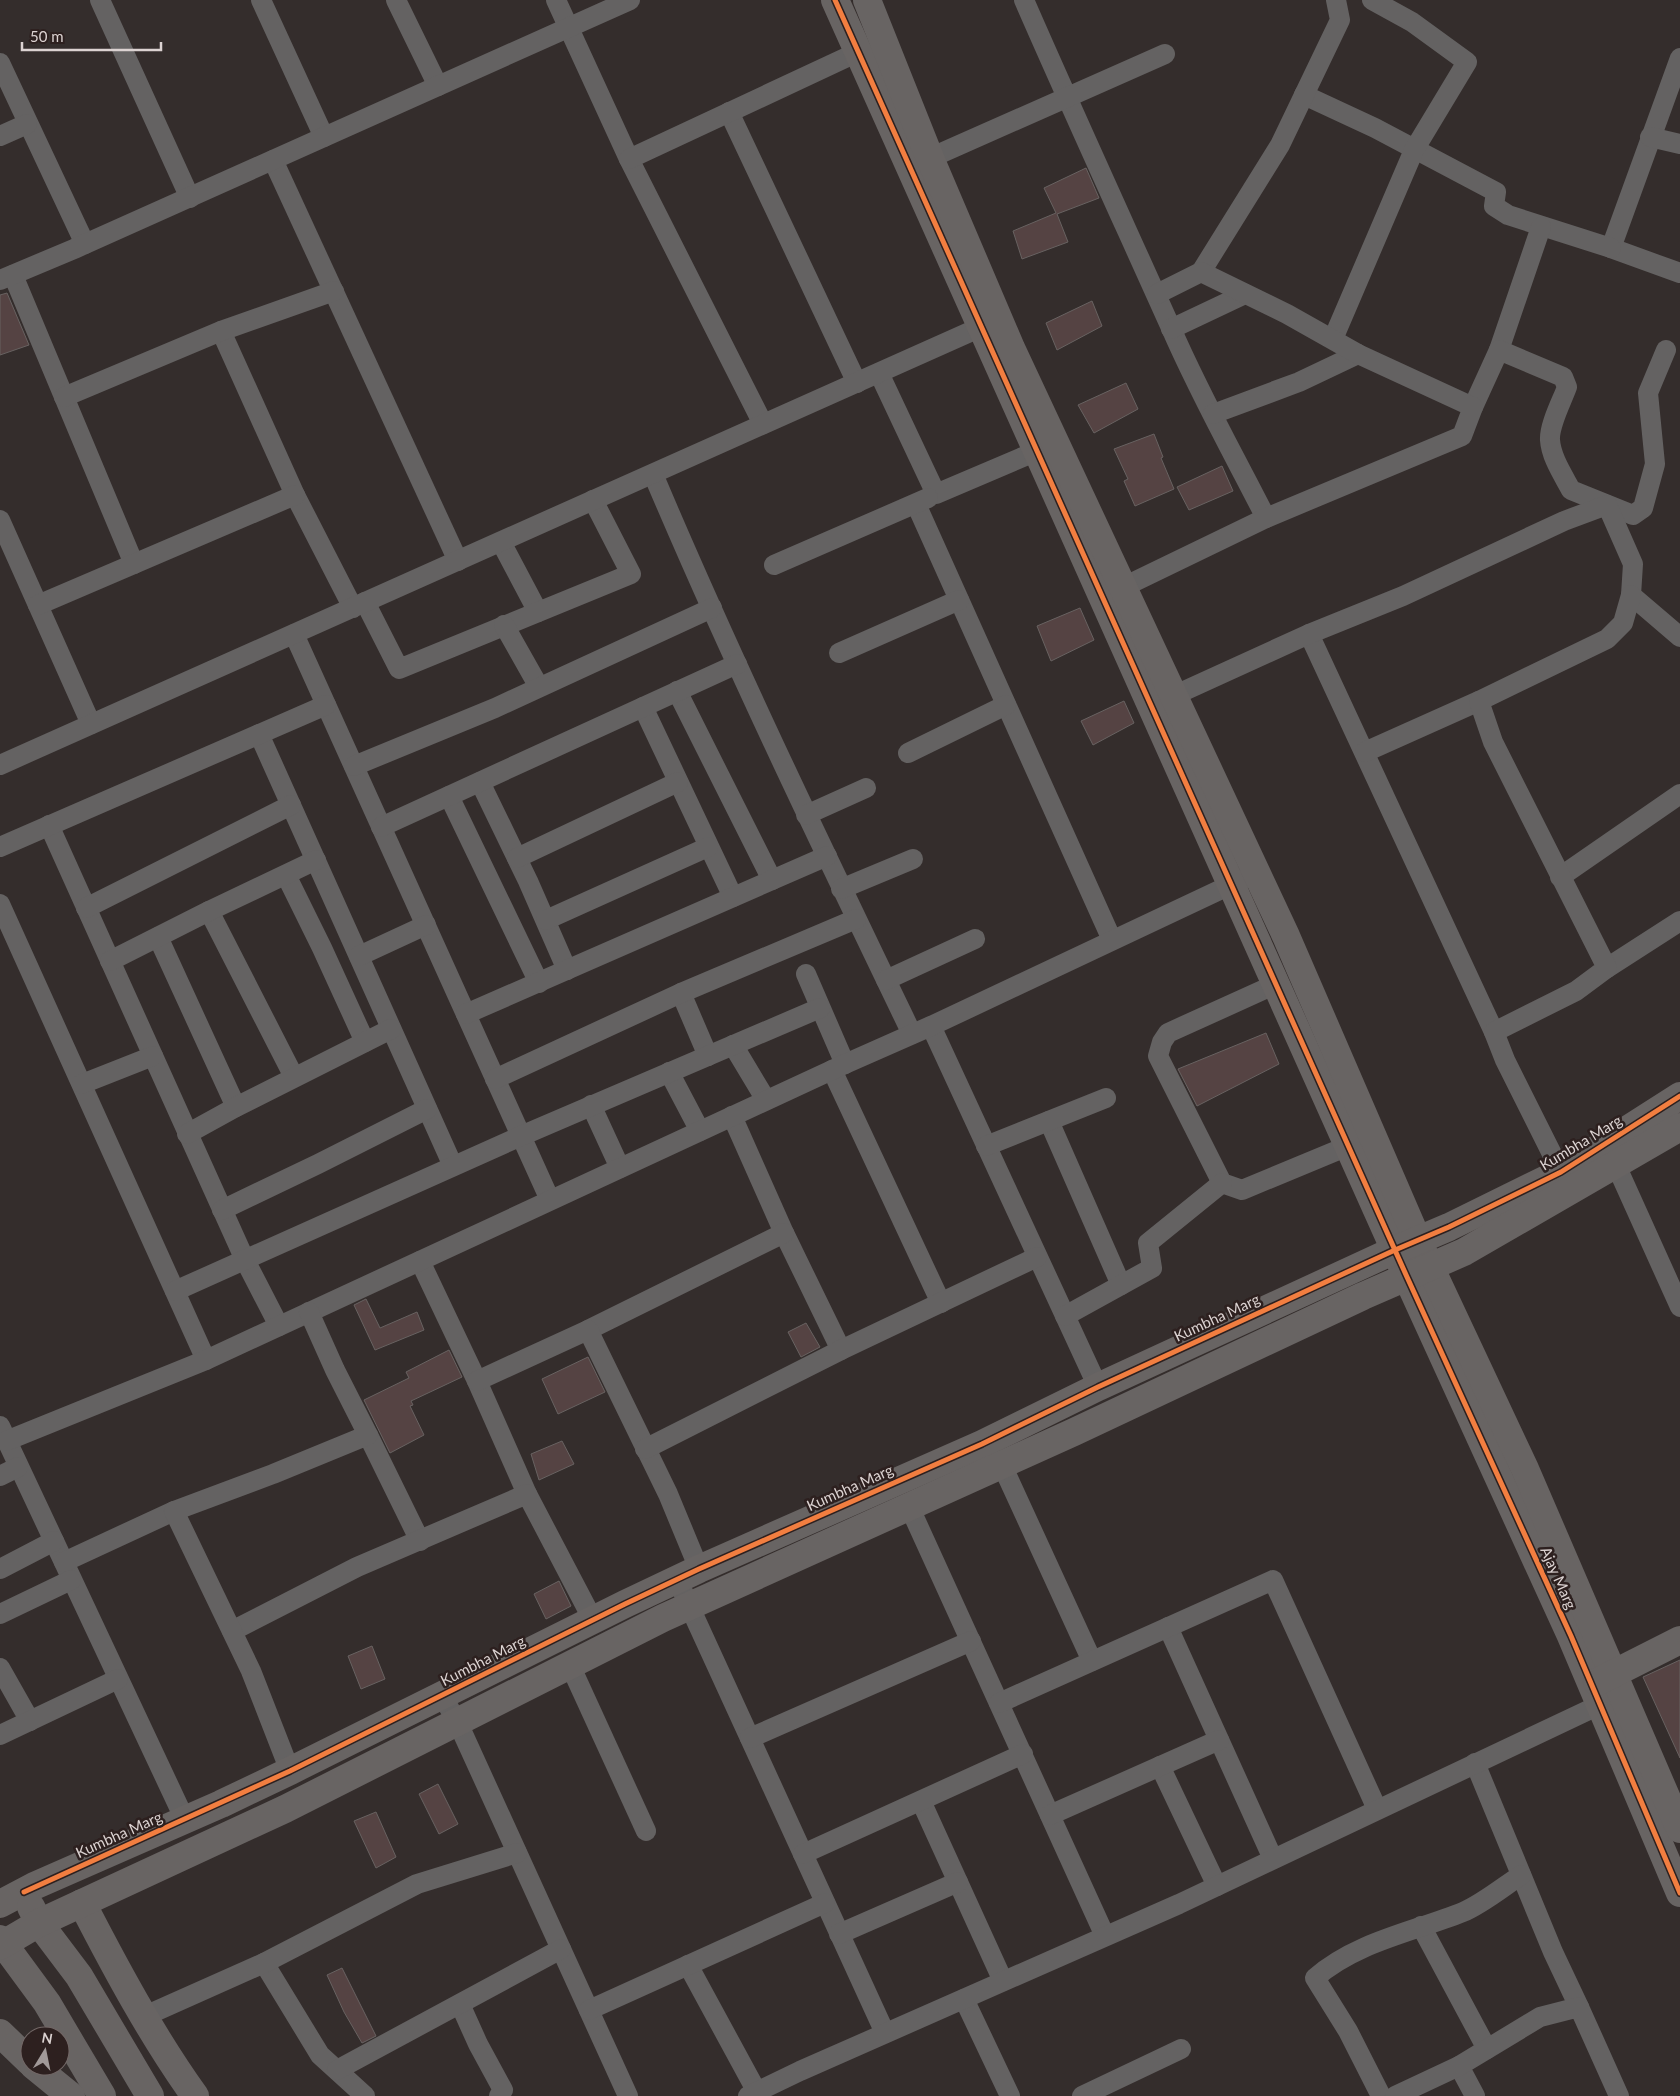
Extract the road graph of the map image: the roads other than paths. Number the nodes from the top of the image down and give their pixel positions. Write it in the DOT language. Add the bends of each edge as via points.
graph roads {
  1 [pos="100,0"];
  2 [pos="262,0"];
  3 [pos="396,0"];
  4 [pos="556,0"];
  5 [pos="630,0"];
  6 [pos="834,0"];
  7 [pos="867,0"];
  8 [pos="1024,0"];
  9 [pos="1336,0"];
  10 [pos="1372,0"];
  11 [pos="570,27"];
  12 [pos="858,52"];
  13 [pos="1165,54"];
  14 [pos="1679,61"];
  15 [pos="0,63"];
  16 [pos="438,86"];
  17 [pos="1304,95"];
  18 [pos="1066,97"];
  19 [pos="729,112"];
  20 [pos="27,124"];
  21 [pos="0,136"];
  22 [pos="324,137"];
  23 [pos="1650,137"];
  24 [pos="1680,144"];
  25 [pos="1414,150"];
  26 [pos="930,158"];
  27 [pos="629,159"];
  28 [pos="273,160"];
  29 [pos="190,198"];
  30 [pos="1541,227"];
  31 [pos="85,244"];
  32 [pos="1611,248"];
  33 [pos="1201,272"];
  34 [pos="1680,272"];
  35 [pos="7,277"];
  36 [pos="334,291"];
  37 [pos="1157,294"];
  38 [pos="1245,294"];
  39 [pos="981,327"];
  40 [pos="1171,329"];
  41 [pos="220,331"];
  42 [pos="1333,339"];
  43 [pos="1499,350"];
  44 [pos="1666,350"];
  45 [pos="1358,354"];
  46 [pos="879,373"];
  47 [pos="857,383"];
  48 [pos="64,397"];
  49 [pos="1473,407"];
  50 [pos="1213,414"];
  51 [pos="764,424"];
  52 [pos="1037,450"];
  53 [pos="653,474"];
  54 [pos="936,494"];
  55 [pos="295,495"];
  56 [pos="593,500"];
  57 [pos="916,504"];
  58 [pos="1607,505"];
  59 [pos="1266,518"];
  60 [pos="0,520"];
  61 [pos="501,542"];
  62 [pos="458,561"];
  63 [pos="134,564"];
  64 [pos="774,565"];
  65 [pos="1113,593"];
  66 [pos="1631,595"];
  67 [pos="959,600"];
  68 [pos="38,605"];
  69 [pos="359,605"];
  70 [pos="712,608"];
  71 [pos="538,612"];
  72 [pos="504,625"];
  73 [pos="294,634"];
  74 [pos="1309,634"];
  75 [pos="1680,637"];
  76 [pos="839,653"];
  77 [pos="737,664"];
  78 [pos="539,688"];
  79 [pos="677,691"];
  80 [pos="1173,696"];
  81 [pos="1478,701"];
  82 [pos="326,705"];
  83 [pos="1006,705"];
  84 [pos="643,707"];
  85 [pos="91,724"];
  86 [pos="259,734"];
  87 [pos="1365,752"];
  88 [pos="908,753"];
  89 [pos="0,765"];
  90 [pos="354,766"];
  91 [pos="480,782"];
  92 [pos="678,782"];
  93 [pos="866,788"];
  94 [pos="1680,794"];
  95 [pos="450,796"];
  96 [pos="292,805"];
  97 [pos="806,815"];
  98 [pos="49,825"];
  99 [pos="381,827"];
  100 [pos="708,846"];
  101 [pos="0,847"];
  102 [pos="827,856"];
  103 [pos="517,858"];
  104 [pos="913,859"];
  105 [pos="316,860"];
  106 [pos="1256,873"];
  107 [pos="286,875"];
  108 [pos="1560,877"];
  109 [pos="772,880"];
  110 [pos="1231,885"];
  111 [pos="841,889"];
  112 [pos="733,897"];
  113 [pos="0,904"];
  114 [pos="86,908"];
  115 [pos="209,911"];
  116 [pos="856,919"];
  117 [pos="546,920"];
  118 [pos="1680,921"];
  119 [pos="426,925"];
  120 [pos="158,937"];
  121 [pos="976,940"];
  122 [pos="1112,940"];
  123 [pos="359,956"];
  124 [pos="110,961"];
  125 [pos="1607,968"];
  126 [pos="568,970"];
  127 [pos="806,974"];
  128 [pos="886,980"];
  129 [pos="539,983"];
  130 [pos="1276,984"];
  131 [pos="681,993"];
  132 [pos="820,1008"];
  133 [pos="466,1014"];
  134 [pos="931,1026"];
  135 [pos="391,1029"];
  136 [pos="1494,1032"];
  137 [pos="912,1034"];
  138 [pos="365,1042"];
  139 [pos="733,1045"];
  140 [pos="153,1056"];
  141 [pos="708,1056"];
  142 [pos="839,1067"];
  143 [pos="669,1072"];
  144 [pos="294,1077"];
  145 [pos="495,1079"];
  146 [pos="82,1084"];
  147 [pos="1680,1096"];
  148 [pos="1106,1098"];
  149 [pos="766,1100"];
  150 [pos="591,1105"];
  151 [pos="236,1107"];
  152 [pos="427,1109"];
  153 [pos="732,1116"];
  154 [pos="1049,1121"];
  155 [pos="1680,1127"];
  156 [pos="700,1131"];
  157 [pos="188,1134"];
  158 [pos="521,1136"];
  159 [pos="986,1146"];
  160 [pos="1348,1146"];
  161 [pos="1616,1165"];
  162 [pos="453,1166"];
  163 [pos="620,1168"];
  164 [pos="1561,1172"];
  165 [pos="1222,1183"];
  166 [pos="550,1200"];
  167 [pos="222,1210"];
  168 [pos="784,1234"];
  169 [pos="1406,1245"];
  170 [pos="1037,1257"];
  171 [pos="244,1260"];
  172 [pos="420,1261"];
  173 [pos="1419,1272"];
  174 [pos="1121,1285"];
  175 [pos="175,1291"];
  176 [pos="942,1303"];
  177 [pos="1680,1307"];
  178 [pos="309,1312"];
  179 [pos="1064,1316"];
  180 [pos="279,1326"];
  181 [pos="588,1330"];
  182 [pos="841,1350"];
  183 [pos="206,1360"];
  184 [pos="478,1381"];
  185 [pos="1098,1388"];
  186 [pos="3,1433"];
  187 [pos="368,1435"];
  188 [pos="645,1448"];
  189 [pos="1002,1465"];
  190 [pos="18,1467"];
  191 [pos="0,1476"];
  192 [pos="527,1494"];
  193 [pos="909,1506"];
  194 [pos="174,1511"];
  195 [pos="420,1541"];
  196 [pos="54,1542"];
  197 [pos="64,1562"];
  198 [pos="0,1568"];
  199 [pos="688,1574"];
  200 [pos="71,1580"];
  201 [pos="690,1606"];
  202 [pos="0,1614"];
  203 [pos="594,1620"];
  204 [pos="1168,1628"];
  205 [pos="232,1631"];
  206 [pos="1680,1640"];
  207 [pos="971,1641"];
  208 [pos="1092,1662"];
  209 [pos="570,1665"];
  210 [pos="0,1668"];
  211 [pos="118,1679"];
  212 [pos="1607,1689"];
  213 [pos="442,1696"];
  214 [pos="999,1703"];
  215 [pos="30,1721"];
  216 [pos="458,1722"];
  217 [pos="0,1735"];
  218 [pos="750,1738"];
  219 [pos="1219,1740"];
  220 [pos="1023,1754"];
  221 [pos="1476,1763"];
  222 [pos="1160,1766"];
  223 [pos="290,1771"];
  224 [pos="921,1801"];
  225 [pos="1377,1809"];
  226 [pos="1050,1815"];
  227 [pos="185,1820"];
  228 [pos="1680,1829"];
  229 [pos="646,1831"];
  230 [pos="517,1853"];
  231 [pos="803,1854"];
  232 [pos="1273,1859"];
  233 [pos="1521,1875"];
  234 [pos="958,1882"];
  235 [pos="1216,1886"];
  236 [pos="24,1892"];
  237 [pos="1680,1893"];
  238 [pos="82,1903"];
  239 [pos="826,1903"];
  240 [pos="0,1904"];
  241 [pos="39,1923"];
  242 [pos="1421,1926"];
  243 [pos="840,1934"];
  244 [pos="1105,1936"];
  245 [pos="1,1943"];
  246 [pos="561,1949"];
  247 [pos="264,1964"];
  248 [pos="688,1966"];
  249 [pos="1003,1981"];
  250 [pos="964,1998"];
  251 [pos="460,2004"];
  252 [pos="1579,2007"];
  253 [pos="589,2010"];
  254 [pos="146,2016"];
  255 [pos="0,2033"];
  256 [pos="885,2034"];
  257 [pos="1487,2048"];
  258 [pos="1181,2049"];
  259 [pos="20,2052"];
  260 [pos="1460,2066"];
  261 [pos="337,2070"];
  262 [pos="46,2076"];
  263 [pos="753,2094"];
  264 [pos="71,2096"];
  265 [pos="102,2096"];
  266 [pos="150,2096"];
  267 [pos="196,2096"];
  268 [pos="365,2096"];
  269 [pos="499,2096"];
  270 [pos="628,2096"];
  271 [pos="1010,2096"];
  272 [pos="1082,2096"];
  273 [pos="1381,2096"];
  274 [pos="1395,2096"];
  275 [pos="1475,2096"];
  276 [pos="1619,2096"];
  1 -- 29 [label="street"];
  2 -- 22 [label="street"];
  3 -- 16 [label="street"];
  4 -- 11 [label="street"];
  5 -- 11 [label="street"];
  6 -- 12 [label="street"];
  7 -- 26 [label="street"];
  8 -- 18 [label="street"];
  9 -- 17 [label="street" via="1340,20"];
  10 -- 25 [label="street" via="1412,22 1467,62"];
  11 -- 16 [label="street"];
  11 -- 27 [label="street"];
  12 -- 19 [label="street"];
  12 -- 39 [label="street"];
  13 -- 18 [label="street"];
  14 -- 23 [label="street"];
  15 -- 20 [label="street"];
  16 -- 22 [label="street"];
  17 -- 25 [label="street" via="1376,128"];
  17 -- 33 [label="street" via="1280,145"];
  18 -- 26 [label="street"];
  18 -- 37 [label="street"];
  19 -- 27 [label="street"];
  19 -- 47 [label="street"];
  20 -- 21 [label="street"];
  20 -- 31 [label="street"];
  22 -- 28 [label="street"];
  23 -- 24 [label="street"];
  23 -- 32 [label="street"];
  25 -- 30 [label="street" via="1496,192 1494,206 1508,215"];
  25 -- 42 [label="street"];
  26 -- 65 [label="street"];
  27 -- 51 [label="street"];
  28 -- 29 [label="street"];
  28 -- 36 [label="street"];
  29 -- 31 [label="street"];
  30 -- 32 [label="street"];
  30 -- 43 [label="street"];
  31 -- 35 [label="street"];
  32 -- 34 [label="street"];
  33 -- 37 [label="street"];
  33 -- 38 [label="street"];
  35 -- 48 [label="street"];
  36 -- 41 [label="street"];
  36 -- 62 [label="street"];
  37 -- 40 [label="street"];
  38 -- 40 [label="street"];
  38 -- 42 [label="street"];
  39 -- 46 [label="street"];
  39 -- 52 [label="street"];
  40 -- 50 [label="street"];
  41 -- 48 [label="street"];
  41 -- 55 [label="street"];
  42 -- 45 [label="street"];
  43 -- 49 [label="street"];
  43 -- 58 [label="street" via="1563,377 1567,387 1550,439 1556,462 1571,490"];
  44 -- 58 [label="street" via="1648,393 1655,464 1643,508 1633,515"];
  45 -- 49 [label="street"];
  45 -- 50 [label="street" via="1299,382"];
  46 -- 47 [label="street"];
  46 -- 54 [label="street"];
  47 -- 51 [label="street"];
  48 -- 63 [label="street"];
  49 -- 59 [label="street" via="1462,436"];
  50 -- 59 [label="street"];
  51 -- 53 [label="street"];
  52 -- 54 [label="street"];
  52 -- 65 [label="street"];
  53 -- 56 [label="street"];
  53 -- 70 [label="street"];
  54 -- 57 [label="street"];
  55 -- 63 [label="street"];
  55 -- 69 [label="street"];
  56 -- 61 [label="street"];
  56 -- 71 [label="street" via="632,574"];
  57 -- 64 [label="street"];
  57 -- 67 [label="street"];
  58 -- 66 [label="street" via="1633,564"];
  58 -- 74 [label="street"];
  59 -- 65 [label="street"];
  60 -- 68 [label="street"];
  61 -- 62 [label="street"];
  61 -- 71 [label="street"];
  62 -- 69 [label="street"];
  63 -- 68 [label="street"];
  65 -- 80 [label="street"];
  65 -- 110 [label="street"];
  66 -- 75 [label="street"];
  66 -- 81 [label="street" via="1623,623 1607,639"];
  67 -- 76 [label="street"];
  67 -- 83 [label="street"];
  68 -- 85 [label="street"];
  69 -- 72 [label="street" via="399,669"];
  69 -- 73 [label="street"];
  70 -- 77 [label="street"];
  70 -- 78 [label="street"];
  71 -- 72 [label="street"];
  72 -- 78 [label="street"];
  73 -- 82 [label="street"];
  73 -- 85 [label="street"];
  74 -- 80 [label="street"];
  74 -- 87 [label="street"];
  77 -- 79 [label="street"];
  77 -- 97 [label="street"];
  78 -- 90 [label="street"];
  79 -- 84 [label="street"];
  79 -- 109 [label="street"];
  80 -- 106 [label="street"];
  81 -- 87 [label="street"];
  81 -- 108 [label="street" via="1493,742"];
  82 -- 86 [label="street"];
  82 -- 90 [label="street"];
  83 -- 88 [label="street"];
  83 -- 122 [label="street"];
  84 -- 91 [label="street"];
  84 -- 92 [label="street"];
  85 -- 89 [label="street"];
  86 -- 96 [label="street"];
  86 -- 98 [label="street"];
  87 -- 136 [label="street"];
  90 -- 99 [label="street"];
  91 -- 95 [label="street"];
  91 -- 103 [label="street"];
  92 -- 100 [label="street"];
  92 -- 103 [label="street"];
  93 -- 97 [label="street"];
  94 -- 108 [label="street"];
  95 -- 99 [label="street"];
  95 -- 129 [label="street"];
  96 -- 105 [label="street"];
  96 -- 114 [label="street"];
  97 -- 102 [label="street"];
  98 -- 101 [label="street"];
  98 -- 114 [label="street"];
  99 -- 119 [label="street"];
  100 -- 112 [label="street"];
  100 -- 117 [label="street"];
  102 -- 109 [label="street"];
  102 -- 111 [label="street"];
  103 -- 117 [label="street"];
  104 -- 111 [label="street"];
  105 -- 107 [label="street"];
  105 -- 123 [label="street"];
  106 -- 110 [label="street"];
  106 -- 169 [label="street" via="1286,936"];
  107 -- 115 [label="street"];
  107 -- 138 [label="street"];
  108 -- 125 [label="street"];
  109 -- 112 [label="street"];
  110 -- 122 [label="street"];
  110 -- 130 [label="street"];
  111 -- 116 [label="street"];
  112 -- 126 [label="street"];
  113 -- 146 [label="street"];
  114 -- 124 [label="street"];
  115 -- 120 [label="street"];
  115 -- 144 [label="street"];
  116 -- 128 [label="street"];
  116 -- 131 [label="street"];
  117 -- 126 [label="street"];
  118 -- 125 [label="street"];
  119 -- 123 [label="street"];
  119 -- 133 [label="street"];
  120 -- 124 [label="street"];
  120 -- 151 [label="street"];
  121 -- 128 [label="street"];
  122 -- 134 [label="street"];
  123 -- 135 [label="street"];
  124 -- 140 [label="street"];
  125 -- 136 [label="street" via="1576,991"];
  126 -- 129 [label="street"];
  127 -- 132 [label="street"];
  128 -- 137 [label="street"];
  129 -- 133 [label="street"];
  130 -- 160 [label="street"];
  130 -- 165 [label="street" via="1168,1033 1158,1056"];
  131 -- 141 [label="street"];
  131 -- 145 [label="street"];
  132 -- 139 [label="street"];
  132 -- 142 [label="street"];
  133 -- 145 [label="street"];
  134 -- 137 [label="street"];
  134 -- 159 [label="street"];
  135 -- 138 [label="street"];
  135 -- 152 [label="street"];
  136 -- 164 [label="street"];
  137 -- 142 [label="street"];
  138 -- 144 [label="street"];
  139 -- 141 [label="street"];
  139 -- 149 [label="street"];
  140 -- 146 [label="street"];
  140 -- 157 [label="street"];
  141 -- 143 [label="street"];
  142 -- 149 [label="street"];
  142 -- 176 [label="street"];
  143 -- 150 [label="street"];
  143 -- 156 [label="street"];
  144 -- 151 [label="street"];
  145 -- 158 [label="street"];
  146 -- 175 [label="street"];
  147 -- 164 [label="street, Kumbha Marg"];
  148 -- 154 [label="street"];
  149 -- 153 [label="street"];
  150 -- 158 [label="street"];
  150 -- 163 [label="street"];
  151 -- 157 [label="street"];
  152 -- 162 [label="street"];
  152 -- 167 [label="street"];
  153 -- 156 [label="street"];
  153 -- 168 [label="street"];
  154 -- 159 [label="street"];
  154 -- 174 [label="street"];
  155 -- 161 [label="street"];
  156 -- 163 [label="street"];
  157 -- 167 [label="street"];
  158 -- 162 [label="street"];
  158 -- 166 [label="street"];
  159 -- 170 [label="street"];
  160 -- 165 [label="street" via="1242,1190"];
  160 -- 169 [label="street"];
  161 -- 173 [label="street" via="1464,1252"];
  161 -- 177 [label="street"];
  162 -- 171 [label="street"];
  163 -- 166 [label="street"];
  164 -- 169 [label="street, Kumbha Marg"];
  165 -- 174 [label="street" via="1148,1243 1152,1268"];
  166 -- 172 [label="street"];
  167 -- 171 [label="street"];
  168 -- 181 [label="street"];
  168 -- 182 [label="street"];
  169 -- 173 [label="street, Ajay Marg"];
  169 -- 185 [label="street, Kumbha Marg"];
  170 -- 176 [label="street"];
  170 -- 179 [label="street"];
  171 -- 175 [label="street"];
  171 -- 180 [label="street"];
  172 -- 178 [label="street"];
  172 -- 184 [label="street"];
  173 -- 189 [label="street"];
  173 -- 212 [label="street, Ajay Marg" via="1525,1469"];
  174 -- 179 [label="street"];
  175 -- 183 [label="street"];
  176 -- 182 [label="street"];
  178 -- 180 [label="street"];
  178 -- 187 [label="street"];
  179 -- 185 [label="street"];
  180 -- 183 [label="street"];
  181 -- 184 [label="street"];
  181 -- 188 [label="street"];
  182 -- 188 [label="street"];
  183 -- 186 [label="street"];
  184 -- 192 [label="street"];
  185 -- 199 [label="street, Kumbha Marg" via="982,1444"];
  186 -- 190 [label="street"];
  187 -- 194 [label="street"];
  187 -- 195 [label="street"];
  188 -- 199 [label="street" via="668,1494"];
  189 -- 193 [label="street"];
  189 -- 208 [label="street"];
  190 -- 191 [label="street"];
  190 -- 196 [label="street"];
  192 -- 195 [label="street"];
  192 -- 203 [label="street"];
  193 -- 201 [label="street"];
  193 -- 207 [label="street"];
  194 -- 197 [label="street"];
  194 -- 205 [label="street"];
  195 -- 205 [label="street" via="357,1567"];
  196 -- 197 [label="street"];
  196 -- 198 [label="street"];
  197 -- 200 [label="street"];
  199 -- 201 [label="street"];
  199 -- 203 [label="street, Kumbha Marg"];
  200 -- 202 [label="street"];
  200 -- 211 [label="street"];
  201 -- 209 [label="street"];
  201 -- 218 [label="street"];
  203 -- 213 [label="street, Kumbha Marg"];
  204 -- 208 [label="street"];
  204 -- 219 [label="street"];
  204 -- 225 [label="street" via="1273,1580"];
  205 -- 223 [label="street"];
  206 -- 212 [label="street"];
  207 -- 214 [label="street"];
  207 -- 218 [label="street"];
  208 -- 214 [label="street"];
  209 -- 216 [label="street"];
  209 -- 229 [label="street"];
  210 -- 215 [label="street"];
  211 -- 215 [label="street"];
  211 -- 227 [label="street"];
  212 -- 221 [label="street"];
  212 -- 228 [label="street, Ajay Marg"];
  212 -- 237 [label="street, Ajay Marg"];
  213 -- 216 [label="street"];
  213 -- 223 [label="street, Kumbha Marg"];
  214 -- 220 [label="street"];
  215 -- 217 [label="street"];
  216 -- 230 [label="street"];
  216 -- 238 [label="street" via="284,1810"];
  218 -- 231 [label="street"];
  219 -- 222 [label="street"];
  219 -- 232 [label="street"];
  220 -- 224 [label="street"];
  220 -- 226 [label="street"];
  221 -- 225 [label="street"];
  221 -- 233 [label="street"];
  222 -- 226 [label="street"];
  222 -- 235 [label="street"];
  223 -- 227 [label="street, Kumbha Marg"];
  224 -- 231 [label="street"];
  224 -- 234 [label="street"];
  225 -- 232 [label="street"];
  226 -- 244 [label="street"];
  227 -- 236 [label="street, Kumbha Marg"];
  230 -- 246 [label="street"];
  230 -- 247 [label="street" via="417,1884"];
  231 -- 239 [label="street"];
  232 -- 235 [label="street"];
  233 -- 242 [label="street" via="1464,1912"];
  233 -- 252 [label="street"];
  234 -- 243 [label="street"];
  234 -- 249 [label="street"];
  235 -- 244 [label="street"];
  236 -- 240 [label="street, Kumbha Marg"];
  236 -- 241 [label="street"];
  238 -- 241 [label="street"];
  238 -- 254 [label="street" via="106,1951"];
  239 -- 243 [label="street"];
  239 -- 248 [label="street"];
  241 -- 245 [label="street"];
  241 -- 266 [label="street" via="79,1976"];
  242 -- 257 [label="street"];
  242 -- 273 [label="street" via="1332,1964 1316,1978"];
  243 -- 256 [label="street"];
  244 -- 249 [label="street"];
  245 -- 265 [label="street" via="47,2002"];
  246 -- 251 [label="street"];
  246 -- 253 [label="street"];
  247 -- 254 [label="street"];
  247 -- 261 [label="street" via="320,2054"];
  248 -- 253 [label="street"];
  248 -- 263 [label="street"];
  249 -- 250 [label="street"];
  250 -- 256 [label="street"];
  250 -- 271 [label="street"];
  251 -- 261 [label="street"];
  251 -- 269 [label="street" via="503,2090"];
  252 -- 257 [label="street" via="1540,2017"];
  252 -- 276 [label="street"];
  253 -- 270 [label="street"];
  254 -- 267 [label="street"];
  255 -- 259 [label="street"];
  256 -- 263 [label="street"];
  257 -- 260 [label="street"];
  258 -- 272 [label="street"];
  260 -- 274 [label="street"];
  260 -- 275 [label="street"];
  261 -- 268 [label="street"];
  262 -- 264 [label="street"];
}
